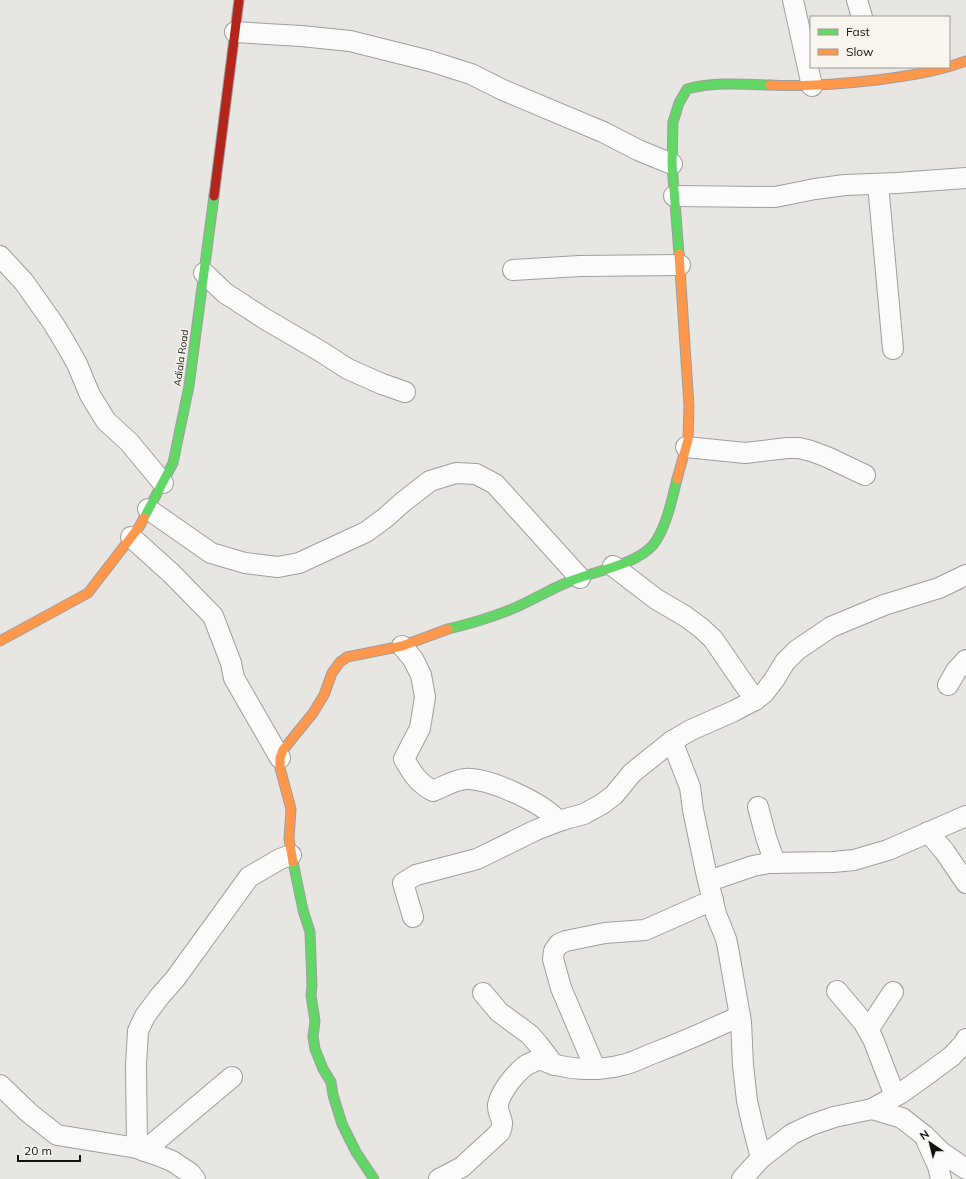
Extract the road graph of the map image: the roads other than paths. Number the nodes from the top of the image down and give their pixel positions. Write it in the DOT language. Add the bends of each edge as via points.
graph roads {
  1 [pos="239,0"];
  2 [pos="793,0"];
  3 [pos="857,0"];
  4 [pos="862,16"];
  5 [pos="235,32"];
  6 [pos="966,61"];
  7 [pos="949,68"];
  8 [pos="950,68"];
  9 [pos="877,73"];
  10 [pos="812,86"];
  11 [pos="672,164"];
  12 [pos="966,178"];
  13 [pos="878,184"];
  14 [pos="674,196"];
  15 [pos="0,256"];
  16 [pos="680,265"];
  17 [pos="513,270"];
  18 [pos="204,273"];
  19 [pos="894,349"];
  20 [pos="406,392"];
  21 [pos="686,447"];
  22 [pos="865,475"];
  23 [pos="163,484"];
  24 [pos="148,510"];
  25 [pos="131,537"];
  26 [pos="613,566"];
  27 [pos="966,575"];
  28 [pos="580,578"];
  29 [pos="0,641"];
  30 [pos="402,646"];
  31 [pos="966,660"];
  32 [pos="948,685"];
  33 [pos="755,700"];
  34 [pos="672,741"];
  35 [pos="280,758"];
  36 [pos="758,807"];
  37 [pos="966,816"];
  38 [pos="558,821"];
  39 [pos="928,832"];
  40 [pos="291,855"];
  41 [pos="775,863"];
  42 [pos="709,881"];
  43 [pos="966,883"];
  44 [pos="713,900"];
  45 [pos="413,917"];
  46 [pos="837,991"];
  47 [pos="893,992"];
  48 [pos="483,993"];
  49 [pos="740,1016"];
  50 [pos="868,1030"];
  51 [pos="966,1039"];
  52 [pos="554,1065"];
  53 [pos="595,1068"];
  54 [pos="232,1077"];
  55 [pos="0,1085"];
  56 [pos="895,1096"];
  57 [pos="872,1109"];
  58 [pos="925,1136"];
  59 [pos="140,1150"];
  60 [pos="761,1158"];
  61 [pos="966,1169"];
  62 [pos="196,1179"];
  63 [pos="374,1179"];
  64 [pos="439,1179"];
  65 [pos="742,1179"];
  66 [pos="941,1179"];
  1 -- 5 [label="street, Adiala Road"];
  2 -- 10 [label="street"];
  3 -- 4 [label="street"];
  5 -- 11 [label="street" via="350,41 458,70"];
  5 -- 18 [label="street, Adiala Road"];
  6 -- 8 [label="street"];
  7 -- 9 [label="street" via="917,76"];
  9 -- 10 [label="street"];
  10 -- 11 [label="street" via="714,84 687,89 673,122"];
  11 -- 14 [label="street"];
  12 -- 13 [label="street"];
  13 -- 14 [label="street" via="845,185 775,196"];
  13 -- 19 [label="street"];
  14 -- 16 [label="street"];
  15 -- 23 [label="street" via="24,282 67,346 90,395 106,421 129,442"];
  16 -- 17 [label="street"];
  16 -- 21 [label="street" via="689,406"];
  18 -- 20 [label="street" via="225,293 348,369"];
  18 -- 23 [label="street, Adiala Road" via="188,394 173,463"];
  21 -- 22 [label="street" via="745,453 799,448 827,457"];
  21 -- 26 [label="street" via="666,521 654,544 644,554"];
  23 -- 24 [label="street, Adiala Road"];
  24 -- 25 [label="street, Adiala Road"];
  24 -- 28 [label="street" via="211,553 245,563 278,567 299,563 366,532 430,481 456,473 476,474 495,484"];
  25 -- 29 [label="street, Adiala Road" via="88,593"];
  25 -- 35 [label="street" via="213,616 234,678"];
  26 -- 28 [label="street"];
  26 -- 33 [label="street" via="713,639"];
  27 -- 33 [label="street" via="939,588 884,605 831,627 797,650 785,662 764,693"];
  28 -- 30 [label="street" via="511,609"];
  30 -- 35 [label="street" via="347,657 340,662 313,713"];
  30 -- 38 [label="street" via="413,659 421,675 425,697 420,728 404,759 412,774 433,791 458,780 478,779 490,782 533,802"];
  31 -- 32 [label="street"];
  33 -- 34 [label="street"];
  34 -- 38 [label="street" via="632,772 614,795 602,804 584,814"];
  34 -- 42 [label="street" via="690,788"];
  35 -- 40 [label="street" via="280,768 291,809"];
  36 -- 41 [label="street"];
  37 -- 39 [label="street"];
  38 -- 45 [label="street" via="477,858 408,879 403,883"];
  39 -- 41 [label="street" via="888,850 854,860"];
  39 -- 43 [label="street"];
  40 -- 59 [label="street" via="249,877 145,1016 138,1031 136,1066"];
  40 -- 63 [label="street" via="310,932 315,1049 331,1082 342,1124"];
  41 -- 42 [label="street" via="753,866"];
  42 -- 44 [label="street"];
  44 -- 49 [label="street" via="726,939"];
  44 -- 53 [label="street" via="644,930 605,933 566,941 559,944 554,951 553,959 561,988"];
  46 -- 50 [label="street"];
  47 -- 50 [label="street"];
  48 -- 52 [label="street" via="499,1012 529,1034"];
  49 -- 53 [label="street" via="623,1065"];
  49 -- 60 [label="street" via="747,1101"];
  50 -- 56 [label="street"];
  51 -- 56 [label="street" via="952,1056"];
  52 -- 53 [label="street"];
  52 -- 64 [label="street" via="538,1059 524,1066 507,1085 498,1104 503,1126 500,1132 462,1167"];
  54 -- 59 [label="street"];
  55 -- 59 [label="street" via="28,1112 57,1134"];
  56 -- 57 [label="street"];
  57 -- 58 [label="street" via="902,1118"];
  57 -- 60 [label="street" via="811,1125 792,1134"];
  58 -- 61 [label="street" via="941,1152"];
  58 -- 66 [label="street"];
  59 -- 62 [label="street" via="172,1161"];
  60 -- 65 [label="street"];
}
